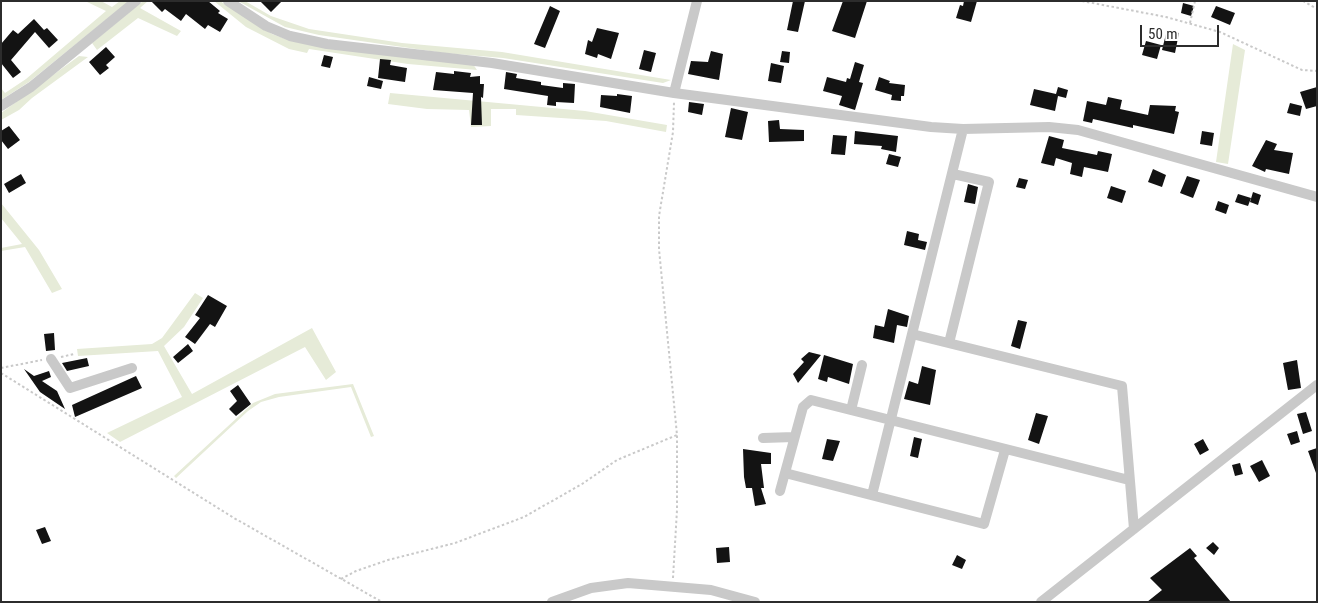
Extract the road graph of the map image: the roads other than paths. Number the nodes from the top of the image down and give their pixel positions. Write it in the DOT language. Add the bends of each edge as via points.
graph roads {
  1 [pos="136,1"];
  2 [pos="228,1"];
  3 [pos="697,1"];
  4 [pos="674,93"];
  5 [pos="1,106"];
  6 [pos="964,129"];
  7 [pos="953,174"];
  8 [pos="1317,197"];
  9 [pos="912,334"];
  10 [pos="949,343"];
  11 [pos="51,359"];
  12 [pos="862,364"];
  13 [pos="132,368"];
  14 [pos="1317,385"];
  15 [pos="851,410"];
  16 [pos="891,420"];
  17 [pos="794,437"];
  18 [pos="763,438"];
  19 [pos="1005,450"];
  20 [pos="785,473"];
  21 [pos="1129,480"];
  22 [pos="780,491"];
  23 [pos="872,495"];
  24 [pos="1134,528"];
  25 [pos="552,602"];
  26 [pos="755,602"];
  27 [pos="1041,602"];
  1 -- 5 [label="street" via="31,87"];
  2 -- 4 [label="street" via="266,26 290,36 327,44 492,64"];
  3 -- 4 [label="street"];
  4 -- 6 [label="street"];
  6 -- 7 [label="street"];
  6 -- 8 [label="street" via="1049,127 1078,130"];
  7 -- 9 [label="street"];
  7 -- 10 [label="street" via="989,182"];
  9 -- 10 [label="street"];
  9 -- 16 [label="street"];
  10 -- 21 [label="street" via="1122,386"];
  11 -- 13 [label="street" via="70,388"];
  12 -- 15 [label="street"];
  14 -- 24 [label="street"];
  15 -- 16 [label="street"];
  15 -- 17 [label="street" via="812,400 803,407"];
  16 -- 19 [label="street"];
  16 -- 23 [label="street"];
  17 -- 18 [label="street"];
  17 -- 20 [label="street"];
  19 -- 21 [label="street"];
  19 -- 23 [label="street" via="984,524"];
  20 -- 22 [label="street"];
  20 -- 23 [label="street"];
  21 -- 24 [label="street"];
  24 -- 27 [label="street"];
  25 -- 26 [label="street" via="591,588 628,583 673,585 737,595"];
}
